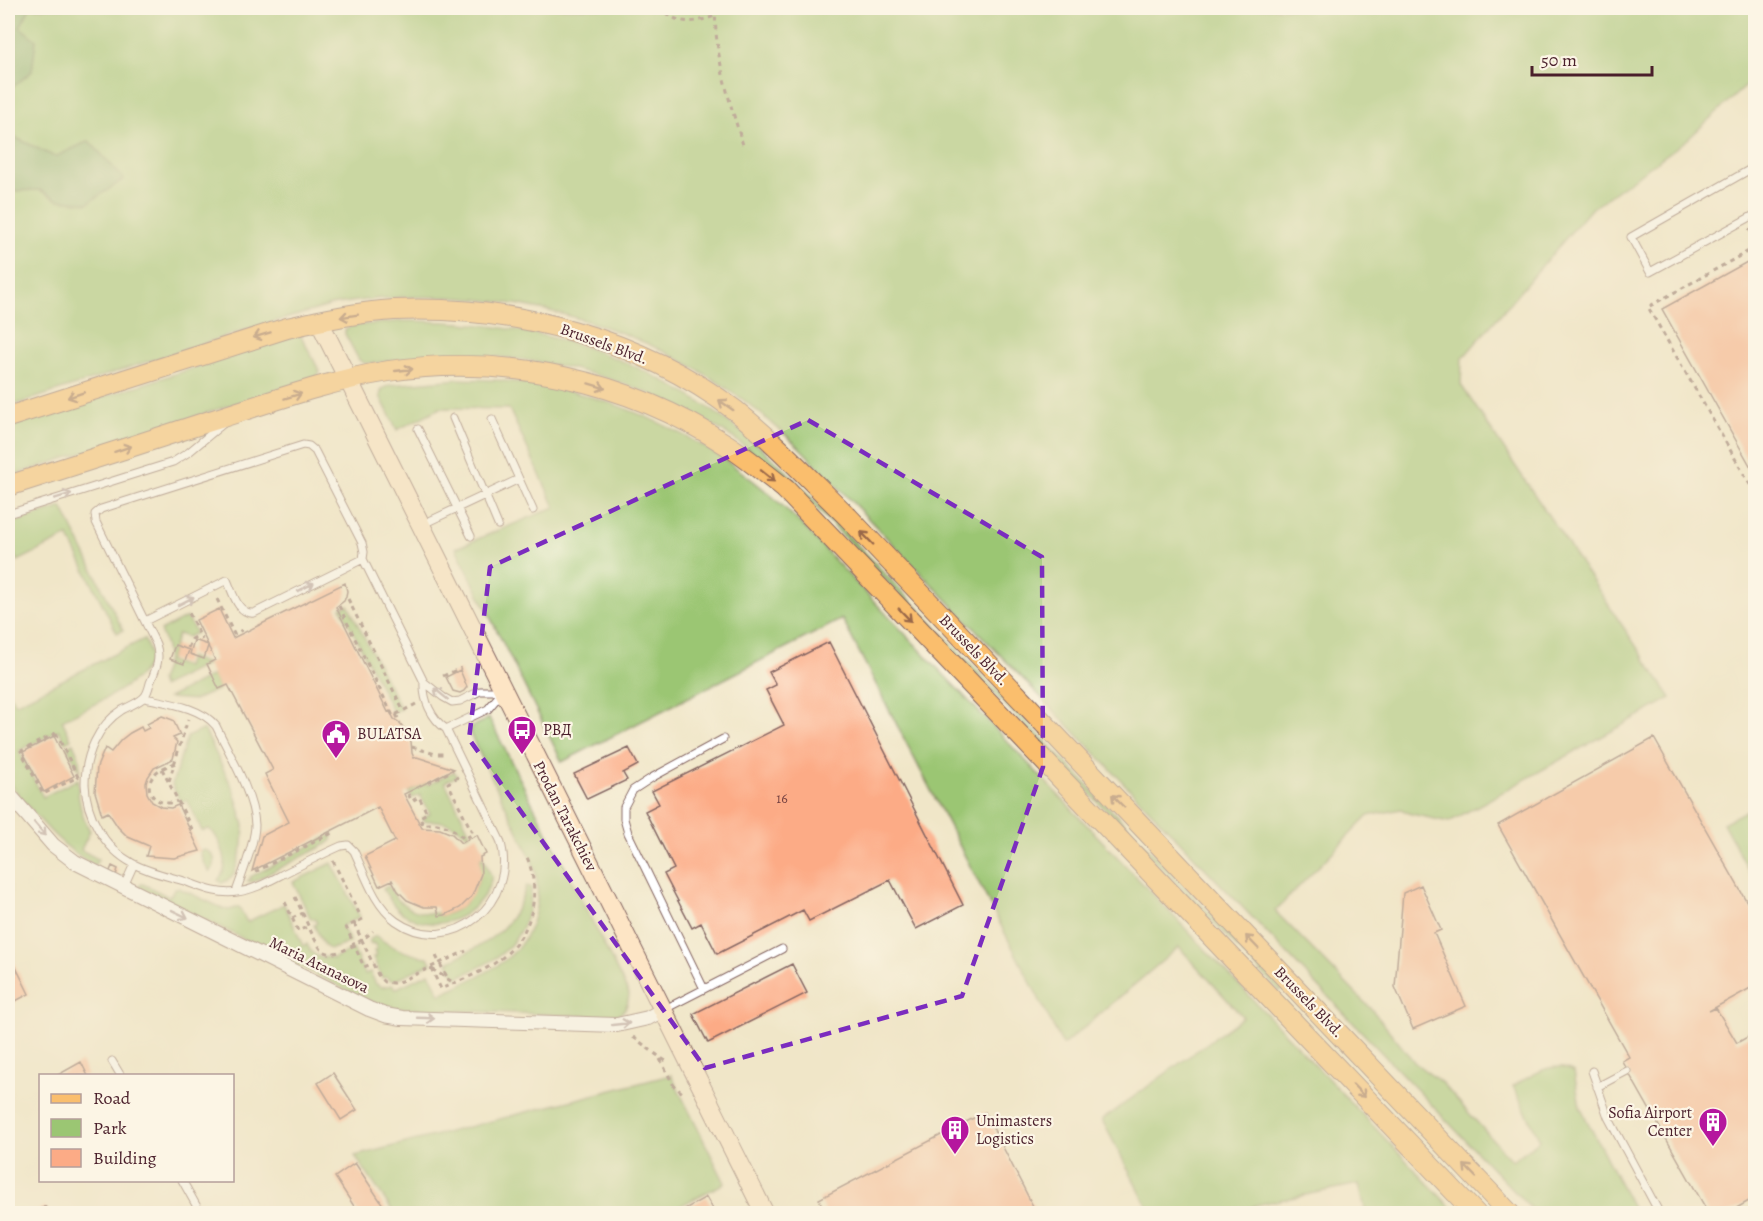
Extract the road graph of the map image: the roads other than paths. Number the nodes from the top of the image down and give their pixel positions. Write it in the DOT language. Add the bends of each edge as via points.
graph roads {
  1 [pos="1755,166"];
  2 [pos="1755,214"];
  3 [pos="318,321"];
  4 [pos="347,380"];
  5 [pos="238,412"];
  6 [pos="8,417"];
  7 [pos="453,418"];
  8 [pos="492,419"];
  9 [pos="418,429"];
  10 [pos="519,479"];
  11 [pos="8,486"];
  12 [pos="485,495"];
  13 [pos="457,508"];
  14 [pos="533,510"];
  15 [pos="8,514"];
  16 [pos="498,525"];
  17 [pos="420,526"];
  18 [pos="471,536"];
  19 [pos="363,559"];
  20 [pos="145,621"];
  21 [pos="424,682"];
  22 [pos="503,691"];
  23 [pos="145,698"];
  24 [pos="446,729"];
  25 [pos="723,739"];
  26 [pos="8,793"];
  27 [pos="134,864"];
  28 [pos="124,886"];
  29 [pos="237,892"];
  30 [pos="782,949"];
  31 [pos="704,989"];
  32 [pos="663,1010"];
  33 [pos="112,1060"];
  34 [pos="1592,1071"];
  35 [pos="1627,1071"];
  36 [pos="120,1074"];
  37 [pos="1597,1087"];
  38 [pos="183,1182"];
  39 [pos="201,1214"];
  40 [pos="765,1214"];
  41 [pos="1476,1214"];
  42 [pos="1510,1214"];
  43 [pos="1660,1214"];
  1 -- 2 [label="lane" via="1631,237 1650,272"];
  3 -- 4 [label="street, Prodan Tarakchiev"];
  3 -- 6 [label="main road, Brussels Blvd., one-way" via="262,335"];
  42 -- 3 [label="main road, Brussels Blvd., one-way" via="848,517 776,446 726,405 676,374 606,342 511,316 393,310"];
  5 -- 4 [label="main road, Brussels Blvd., one-way"];
  4 -- 17 [label="street, Prodan Tarakchiev"];
  4 -- 41 [label="main road, Brussels Blvd., one-way" via="441,366 523,369 640,399 728,445 792,496"];
  11 -- 5 [label="main road, Brussels Blvd., one-way"];
  15 -- 5 [label="lane, one-way" via="173,462"];
  7 -- 12 [label="lane"];
  8 -- 10 [label="lane"];
  9 -- 13 [label="lane"];
  10 -- 12 [label="lane"];
  10 -- 14 [label="lane"];
  12 -- 13 [label="lane"];
  12 -- 16 [label="lane"];
  13 -- 17 [label="lane"];
  13 -- 18 [label="lane"];
  17 -- 22 [label="street, Prodan Tarakchiev"];
  20 -- 19 [label="lane, one-way" via="227,580 242,610 254,613"];
  19 -- 20 [label="lane" via="362,543 315,451 303,445 95,514"];
  19 -- 21 [label="lane"];
  20 -- 23 [label="lane" via="159,659"];
  22 -- 21 [label="lane, one-way" via="480,691 452,702"];
  21 -- 24 [label="lane" via="429,708"];
  22 -- 24 [label="lane" via="488,709"];
  22 -- 32 [label="street, Prodan Tarakchiev"];
  23 -- 27 [label="lane" via="119,712 100,732 85,777 96,825 115,850"];
  23 -- 29 [label="lane" via="210,718 244,782 255,826"];
  24 -- 29 [label="lane" via="504,850 498,890 477,918 441,932 422,932 404,926 382,907 348,845 262,885"];
  25 -- 31 [label="lane" via="633,790 624,807 628,833"];
  26 -- 28 [label="street, Maria Atanasova, one-way" via="64,855"];
  27 -- 28 [label="lane"];
  27 -- 29 [label="lane" via="207,890"];
  28 -- 32 [label="street, Maria Atanasova, one-way" via="385,1015 617,1025"];
  30 -- 31 [label="lane"];
  31 -- 32 [label="lane"];
  32 -- 40 [label="street, Prodan Tarakchiev"];
  33 -- 36 [label="lane"];
  34 -- 37 [label="lane"];
  35 -- 37 [label="lane"];
  37 -- 43 [label="lane" via="1608,1117"];
  38 -- 39 [label="lane"];
}
